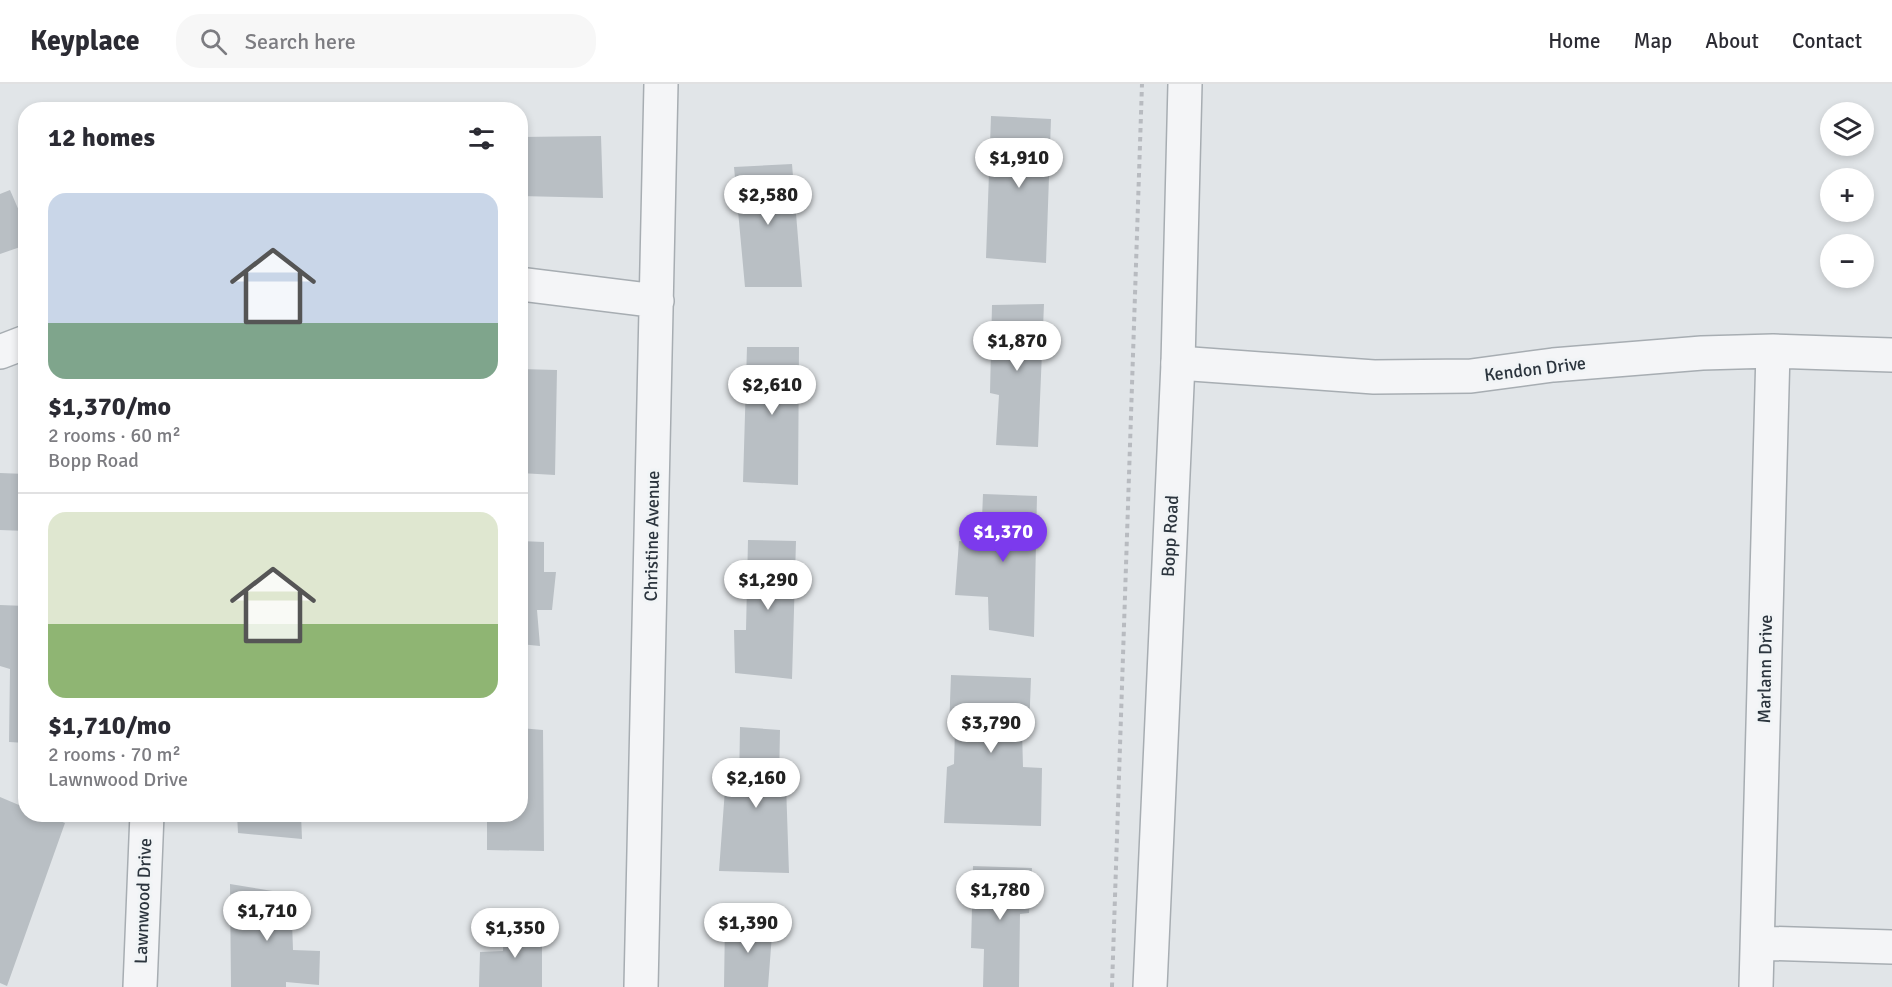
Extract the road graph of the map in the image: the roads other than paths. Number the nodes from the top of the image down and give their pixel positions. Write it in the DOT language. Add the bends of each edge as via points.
graph roads {
  1 [pos="661,84"];
  2 [pos="1185,84"];
  3 [pos="528,285"];
  4 [pos="657,301"];
  5 [pos="18,345"];
  6 [pos="1773,351"];
  7 [pos="0,352"];
  8 [pos="1892,355"];
  9 [pos="1178,363"];
  10 [pos="147,822"];
  11 [pos="1758,943"];
  12 [pos="1892,947"];
  13 [pos="140,987"];
  14 [pos="641,987"];
  15 [pos="1150,987"];
  16 [pos="1756,987"];
  1 -- 4 [label="street, Christine Avenue"];
  2 -- 9 [label="street, Bopp Road"];
  3 -- 4 [label="street"];
  4 -- 14 [label="street, Christine Avenue"];
  5 -- 7 [label="street"];
  6 -- 8 [label="street, Kendon Drive"];
  6 -- 9 [label="street, Kendon Drive" via="1553,365 1471,376 1374,377"];
  6 -- 11 [label="street, Marlann Drive"];
  9 -- 15 [label="street, Bopp Road"];
  10 -- 13 [label="street, Lawnwood Drive"];
  11 -- 12 [label="street"];
  11 -- 16 [label="street, Marlann Drive"];
}
